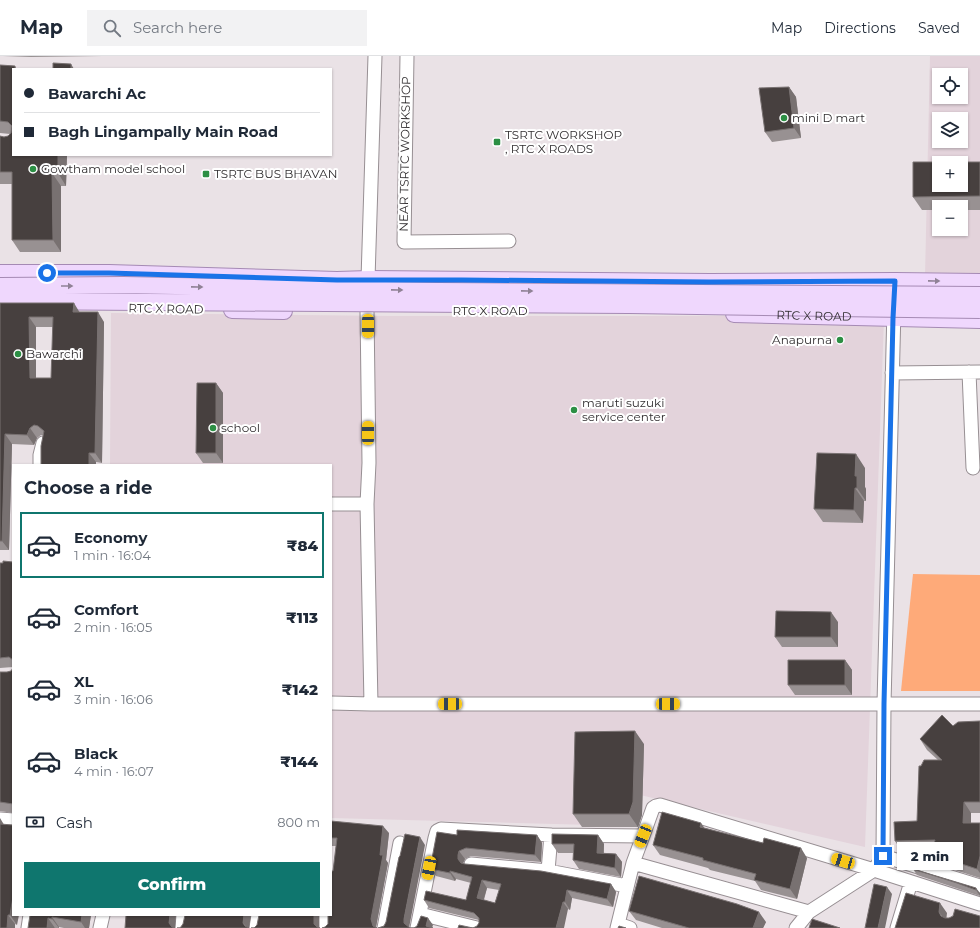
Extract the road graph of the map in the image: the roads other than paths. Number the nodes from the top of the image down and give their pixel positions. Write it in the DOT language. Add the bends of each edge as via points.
graph roads {
  1 [pos="375,56"];
  2 [pos="407,56"];
  3 [pos="509,241"];
  4 [pos="0,273"];
  5 [pos="369,279"];
  6 [pos="895,281"];
  7 [pos="980,282"];
  8 [pos="0,286"];
  9 [pos="980,295"];
  10 [pos="0,301"];
  11 [pos="0,309"];
  12 [pos="980,310"];
  13 [pos="367,311"];
  14 [pos="893,318"];
  15 [pos="980,320"];
  16 [pos="975,372"];
  17 [pos="892,373"];
  18 [pos="43,443"];
  19 [pos="40,464"];
  20 [pos="973,468"];
  21 [pos="332,504"];
  22 [pos="367,504"];
  23 [pos="332,703"];
  24 [pos="371,704"];
  25 [pos="884,704"];
  26 [pos="980,704"];
  27 [pos="0,818"];
  28 [pos="12,820"];
  29 [pos="551,834"];
  30 [pos="643,836"];
  31 [pos="400,843"];
  32 [pos="883,856"];
  33 [pos="633,863"];
  34 [pos="471,864"];
  35 [pos="874,870"];
  36 [pos="548,871"];
  37 [pos="911,882"];
  38 [pos="627,886"];
  39 [pos="980,886"];
  40 [pos="980,904"];
  41 [pos="809,912"];
  42 [pos="420,914"];
  43 [pos="30,916"];
  44 [pos="103,916"];
  45 [pos="183,916"];
  46 [pos="258,916"];
  47 [pos="326,916"];
  48 [pos="622,927"];
  49 [pos="28,928"];
  50 [pos="100,928"];
  51 [pos="182,928"];
  52 [pos="256,928"];
  53 [pos="326,928"];
  54 [pos="384,928"];
  55 [pos="417,928"];
  56 [pos="477,928"];
  57 [pos="796,928"];
  58 [pos="897,928"];
  1 -- 5 [label="street"];
  2 -- 3 [label="street, NEAR TSRTC WORKSHOP" via="404,242"];
  4 -- 5 [label="main road"];
  5 -- 6 [label="main road"];
  5 -- 13 [label="street"];
  6 -- 7 [label="main road, one-way"];
  6 -- 14 [label="street"];
  8 -- 9 [label="main road, one-way, bridge"];
  10 -- 12 [label="main road, bridge"];
  11 -- 13 [label="main road, RTC X ROAD"];
  13 -- 14 [label="main road, RTC X ROAD" via="639,312"];
  13 -- 22 [label="street"];
  14 -- 15 [label="main road, RTC X ROAD"];
  14 -- 17 [label="street"];
  16 -- 17 [label="street"];
  16 -- 20 [label="street"];
  17 -- 25 [label="street"];
  18 -- 19 [label="street"];
  21 -- 22 [label="street"];
  22 -- 24 [label="street"];
  23 -- 24 [label="street"];
  24 -- 25 [label="street"];
  25 -- 26 [label="street"];
  25 -- 32 [label="street"];
  27 -- 28 [label="street"];
  29 -- 30 [label="street"];
  29 -- 36 [label="street"];
  29 -- 42 [label="street" via="441,829 437,831"];
  30 -- 33 [label="street"];
  30 -- 35 [label="street" via="653,808 660,805"];
  31 -- 54 [label="street"];
  32 -- 35 [label="street"];
  32 -- 39 [label="street"];
  33 -- 38 [label="street"];
  33 -- 41 [label="street"];
  34 -- 36 [label="street"];
  35 -- 37 [label="street"];
  35 -- 41 [label="street"];
  36 -- 38 [label="street"];
  37 -- 40 [label="street" via="958,902"];
  37 -- 58 [label="street"];
  38 -- 48 [label="street"];
  41 -- 57 [label="street"];
  42 -- 55 [label="street"];
  42 -- 56 [label="street"];
  43 -- 49 [label="street"];
  44 -- 50 [label="street"];
  45 -- 51 [label="street"];
  46 -- 52 [label="street"];
  47 -- 53 [label="street"];
}
